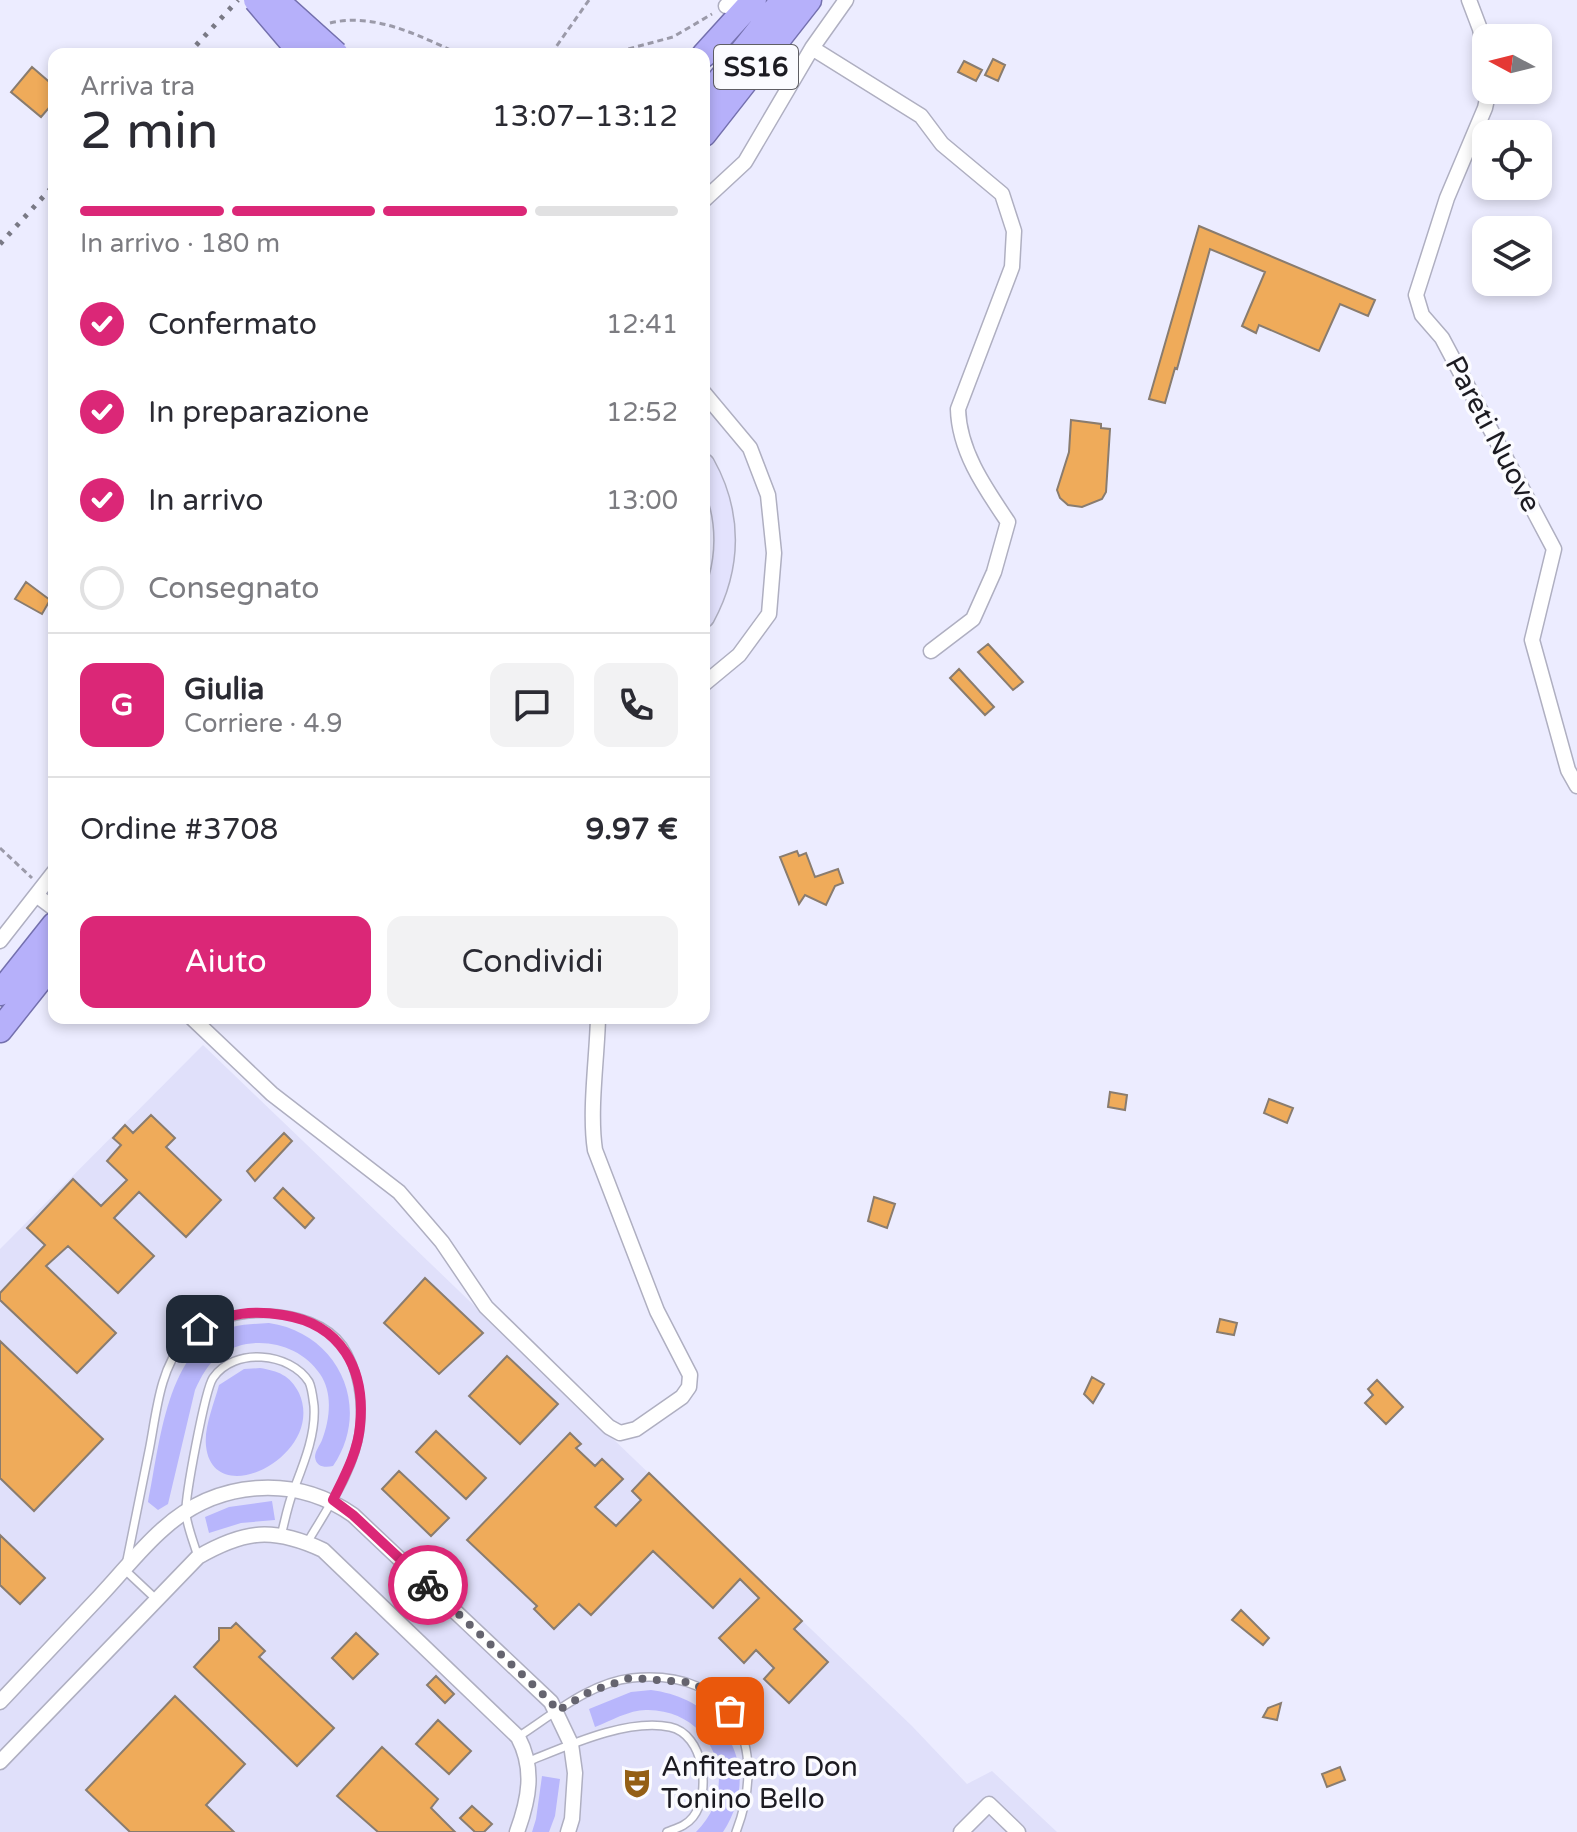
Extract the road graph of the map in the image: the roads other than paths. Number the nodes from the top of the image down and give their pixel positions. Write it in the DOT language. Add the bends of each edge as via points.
graph roads {
  1 [pos="256,0"];
  2 [pos="276,0"];
  3 [pos="754,0"];
  4 [pos="783,0"];
  5 [pos="809,0"];
  6 [pos="846,0"];
  7 [pos="1469,0"];
  8 [pos="1478,24"];
  9 [pos="297,48"];
  10 [pos="329,48"];
  11 [pos="710,48"];
  12 [pos="812,48"];
  13 [pos="710,92"];
  14 [pos="1486,104"];
  15 [pos="710,126"];
  16 [pos="710,194"];
  17 [pos="710,400"];
  18 [pos="710,478"];
  19 [pos="710,605"];
  20 [pos="931,651"];
  21 [pos="710,679"];
  22 [pos="1577,786"];
  23 [pos="48,880"];
  24 [pos="39,892"];
  25 [pos="48,907"];
  26 [pos="48,923"];
  27 [pos="0,941"];
  28 [pos="48,970"];
  29 [pos="0,993"];
  30 [pos="198,1024"];
  31 [pos="598,1024"];
  32 [pos="0,1030"];
  33 [pos="294,1489"];
  34 [pos="333,1500"];
  35 [pos="186,1513"];
  36 [pos="280,1536"];
  37 [pos="307,1543"];
  38 [pos="198,1557"];
  39 [pos="125,1570"];
  40 [pos="157,1600"];
  41 [pos="0,1702"];
  42 [pos="557,1711"];
  43 [pos="518,1737"];
  44 [pos="571,1744"];
  45 [pos="0,1762"];
  46 [pos="527,1762"];
  47 [pos="517,1832"];
  48 [pos="568,1832"];
  49 [pos="667,1832"];
  50 [pos="736,1832"];
  51 [pos="961,1832"];
  52 [pos="1018,1832"];
  1 -- 9 [label="highway, bridge"];
  2 -- 10 [label="highway, bridge"];
  3 -- 11 [label="highway, SS16"];
  4 -- 13 [label="highway, SS16"];
  5 -- 15 [label="highway, SS16"];
  6 -- 12 [label="street"];
  7 -- 8 [label="street"];
  12 -- 16 [label="street" via="745,162"];
  12 -- 20 [label="street" via="921,116 942,144 1002,194 1014,231 1012,267 958,409 958,431 1008,522 973,619"];
  14 -- 22 [label="street, Pareti Nuove" via="1447,198 1416,295 1422,315 1442,338 1554,549 1532,640"];
  17 -- 21 [label="street" via="750,448 768,495 774,553 769,614 739,655"];
  18 -- 19 [label="main road" via="720,502 726,546"];
  23 -- 24 [label="street"];
  24 -- 25 [label="street"];
  24 -- 27 [label="street"];
  26 -- 29 [label="highway"];
  28 -- 32 [label="highway"];
  30 -- 31 [label="street" via="272,1094 399,1192 442,1242 486,1307 620,1433 636,1429 682,1397 690,1375 657,1311 595,1150 591,1126"];
  33 -- 34 [label="street"];
  33 -- 35 [label="street" via="238,1491"];
  33 -- 35 [label="lane" via="311,1438 310,1384 283,1361 262,1356 240,1360 212,1380"];
  33 -- 36 [label="lane"];
  34 -- 37 [label="lane"];
  34 -- 39 [label="lane" via="360,1427 354,1371 343,1345 324,1328 299,1318 262,1312 230,1316 191,1336 171,1364"];
  34 -- 42 [label="street"];
  35 -- 38 [label="lane"];
  35 -- 39 [label="street" via="164,1528"];
  36 -- 37 [label="street"];
  36 -- 38 [label="street" via="229,1539"];
  37 -- 43 [label="street" via="323,1550"];
  38 -- 40 [label="street"];
  39 -- 40 [label="lane"];
  39 -- 41 [label="street"];
  40 -- 45 [label="street"];
  42 -- 43 [label="lane"];
  42 -- 44 [label="street"];
  42 -- 50 [label="lane" via="591,1691 630,1678 687,1682 713,1692 742,1735 749,1772"];
  43 -- 46 [label="street"];
  44 -- 46 [label="lane"];
  44 -- 48 [label="street" via="575,1773"];
  44 -- 49 [label="lane" via="649,1725 674,1728 686,1737 699,1754 704,1775 701,1797 695,1815"];
  46 -- 47 [label="street" via="527,1806"];
  51 -- 52 [label="street" via="989,1804"];
}
